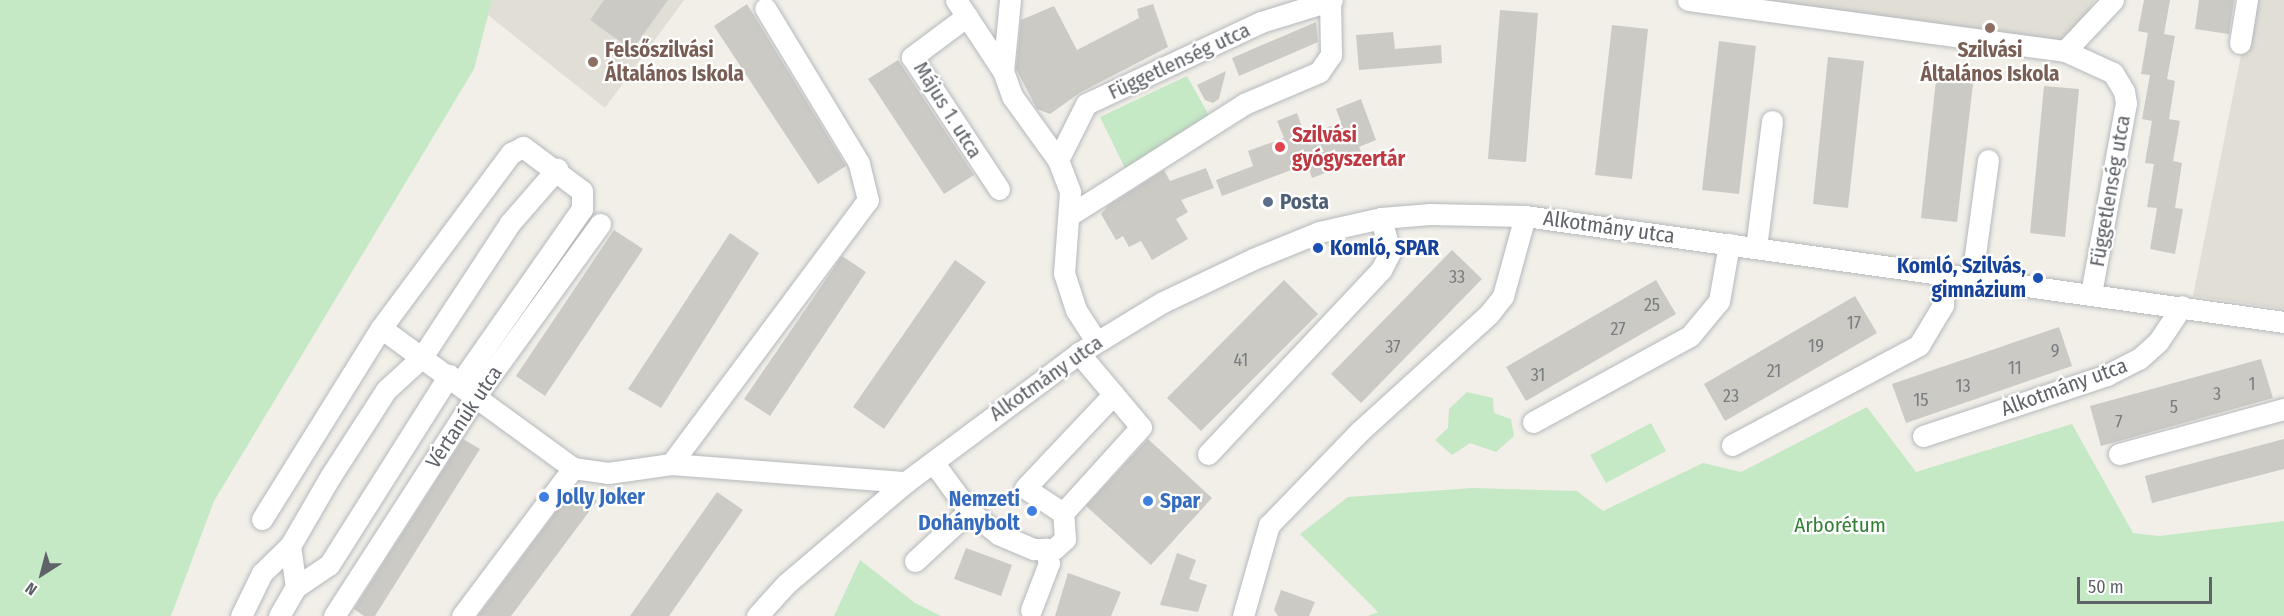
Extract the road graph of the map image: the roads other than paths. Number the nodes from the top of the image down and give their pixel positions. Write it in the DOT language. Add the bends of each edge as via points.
graph roads {
  1 [pos="1010,0"];
  2 [pos="1331,0"];
  3 [pos="1688,0"];
  4 [pos="2113,0"];
  5 [pos="2247,0"];
  6 [pos="765,8"];
  7 [pos="962,8"];
  8 [pos="2240,43"];
  9 [pos="2065,51"];
  10 [pos="1004,71"];
  11 [pos="1772,121"];
  12 [pos="1058,160"];
  13 [pos="1988,160"];
  14 [pos="557,169"];
  15 [pos="999,189"];
  16 [pos="1070,215"];
  17 [pos="1525,216"];
  18 [pos="1381,218"];
  19 [pos="600,224"];
  20 [pos="1729,244"];
  21 [pos="1755,248"];
  22 [pos="1945,273"];
  23 [pos="1972,277"];
  24 [pos="2091,294"];
  25 [pos="2182,306"];
  26 [pos="2284,322"];
  27 [pos="381,328"];
  28 [pos="1088,348"];
  29 [pos="422,357"];
  30 [pos="462,384"];
  31 [pos="1114,394"];
  32 [pos="2284,410"];
  33 [pos="1533,422"];
  34 [pos="1923,436"];
  35 [pos="1732,445"];
  36 [pos="1208,454"];
  37 [pos="2119,454"];
  38 [pos="933,462"];
  39 [pos="671,464"];
  40 [pos="573,468"];
  41 [pos="906,482"];
  42 [pos="969,511"];
  43 [pos="1063,513"];
  44 [pos="261,519"];
  45 [pos="290,546"];
  46 [pos="1045,549"];
  47 [pos="915,561"];
  48 [pos="296,587"];
  49 [pos="1031,610"];
  50 [pos="241,616"];
  51 [pos="279,616"];
  52 [pos="334,616"];
  53 [pos="462,616"];
  54 [pos="757,616"];
  55 [pos="1243,616"];
  1 -- 10 [label="street"];
  2 -- 12 [label="street, Függetlenség utca" via="1261,22 1086,105"];
  2 -- 16 [label="street" via="1331,55 1319,72 1244,104"];
  3 -- 9 [label="street, Függetlenség utca"];
  4 -- 9 [label="street"];
  5 -- 8 [label="street"];
  6 -- 39 [label="street" via="859,163 868,200"];
  7 -- 10 [label="street, Május 1. utca"];
  7 -- 15 [label="street, Május 1. utca" via="912,57"];
  9 -- 24 [label="street, Függetlenség utca" via="2106,68 2124,91"];
  10 -- 12 [label="street" via="1012,96"];
  11 -- 21 [label="street"];
  12 -- 16 [label="street" via="1070,192"];
  13 -- 23 [label="street"];
  14 -- 27 [label="street" via="523,147 511,153"];
  14 -- 29 [label="street" via="510,223"];
  14 -- 30 [label="street" via="582,191 582,209"];
  16 -- 28 [label="street" via="1064,273"];
  17 -- 18 [label="street, Alkotmány utca" via="1430,214"];
  17 -- 20 [label="street, Alkotmány utca"];
  17 -- 55 [label="street, Alkotmány utca" via="1503,296 1489,314 1360,431 1269,525"];
  18 -- 28 [label="street, Alkotmány utca" via="1319,232 1253,259 1163,302"];
  18 -- 36 [label="street" via="1390,252 1381,270"];
  19 -- 30 [label="street, Vértanúk utca"];
  20 -- 21 [label="street, Alkotmány utca"];
  20 -- 33 [label="street" via="1719,301 1690,336"];
  21 -- 22 [label="street, Alkotmány utca"];
  22 -- 23 [label="street, Alkotmány utca"];
  22 -- 35 [label="street" via="1943,305 1919,345"];
  23 -- 24 [label="street, Alkotmány utca"];
  24 -- 25 [label="street, Alkotmány utca"];
  25 -- 26 [label="street, Alkotmány utca"];
  25 -- 34 [label="street, Alkotmány utca" via="2158,342 2108,375"];
  27 -- 29 [label="street"];
  27 -- 44 [label="street"];
  28 -- 31 [label="street"];
  28 -- 38 [label="street, Alkotmány utca"];
  29 -- 30 [label="street"];
  29 -- 45 [label="street" via="386,390"];
  30 -- 40 [label="street"];
  30 -- 48 [label="street" via="329,565"];
  30 -- 52 [label="street, Vértanúk utca"];
  31 -- 43 [label="street" via="1141,428"];
  31 -- 43 [label="street" via="1025,488"];
  32 -- 37 [label="street"];
  38 -- 41 [label="street, Alkotmány utca"];
  38 -- 42 [label="street"];
  39 -- 40 [label="street" via="608,473"];
  39 -- 41 [label="street"];
  40 -- 53 [label="street"];
  41 -- 54 [label="street, Alkotmány utca" via="786,584"];
  42 -- 46 [label="street" via="998,534"];
  42 -- 47 [label="street"];
  43 -- 46 [label="street" via="1065,539 1054,549"];
  45 -- 48 [label="street"];
  45 -- 50 [label="street" via="262,573"];
  46 -- 49 [label="street" via="1049,563"];
  48 -- 51 [label="street"];
}
